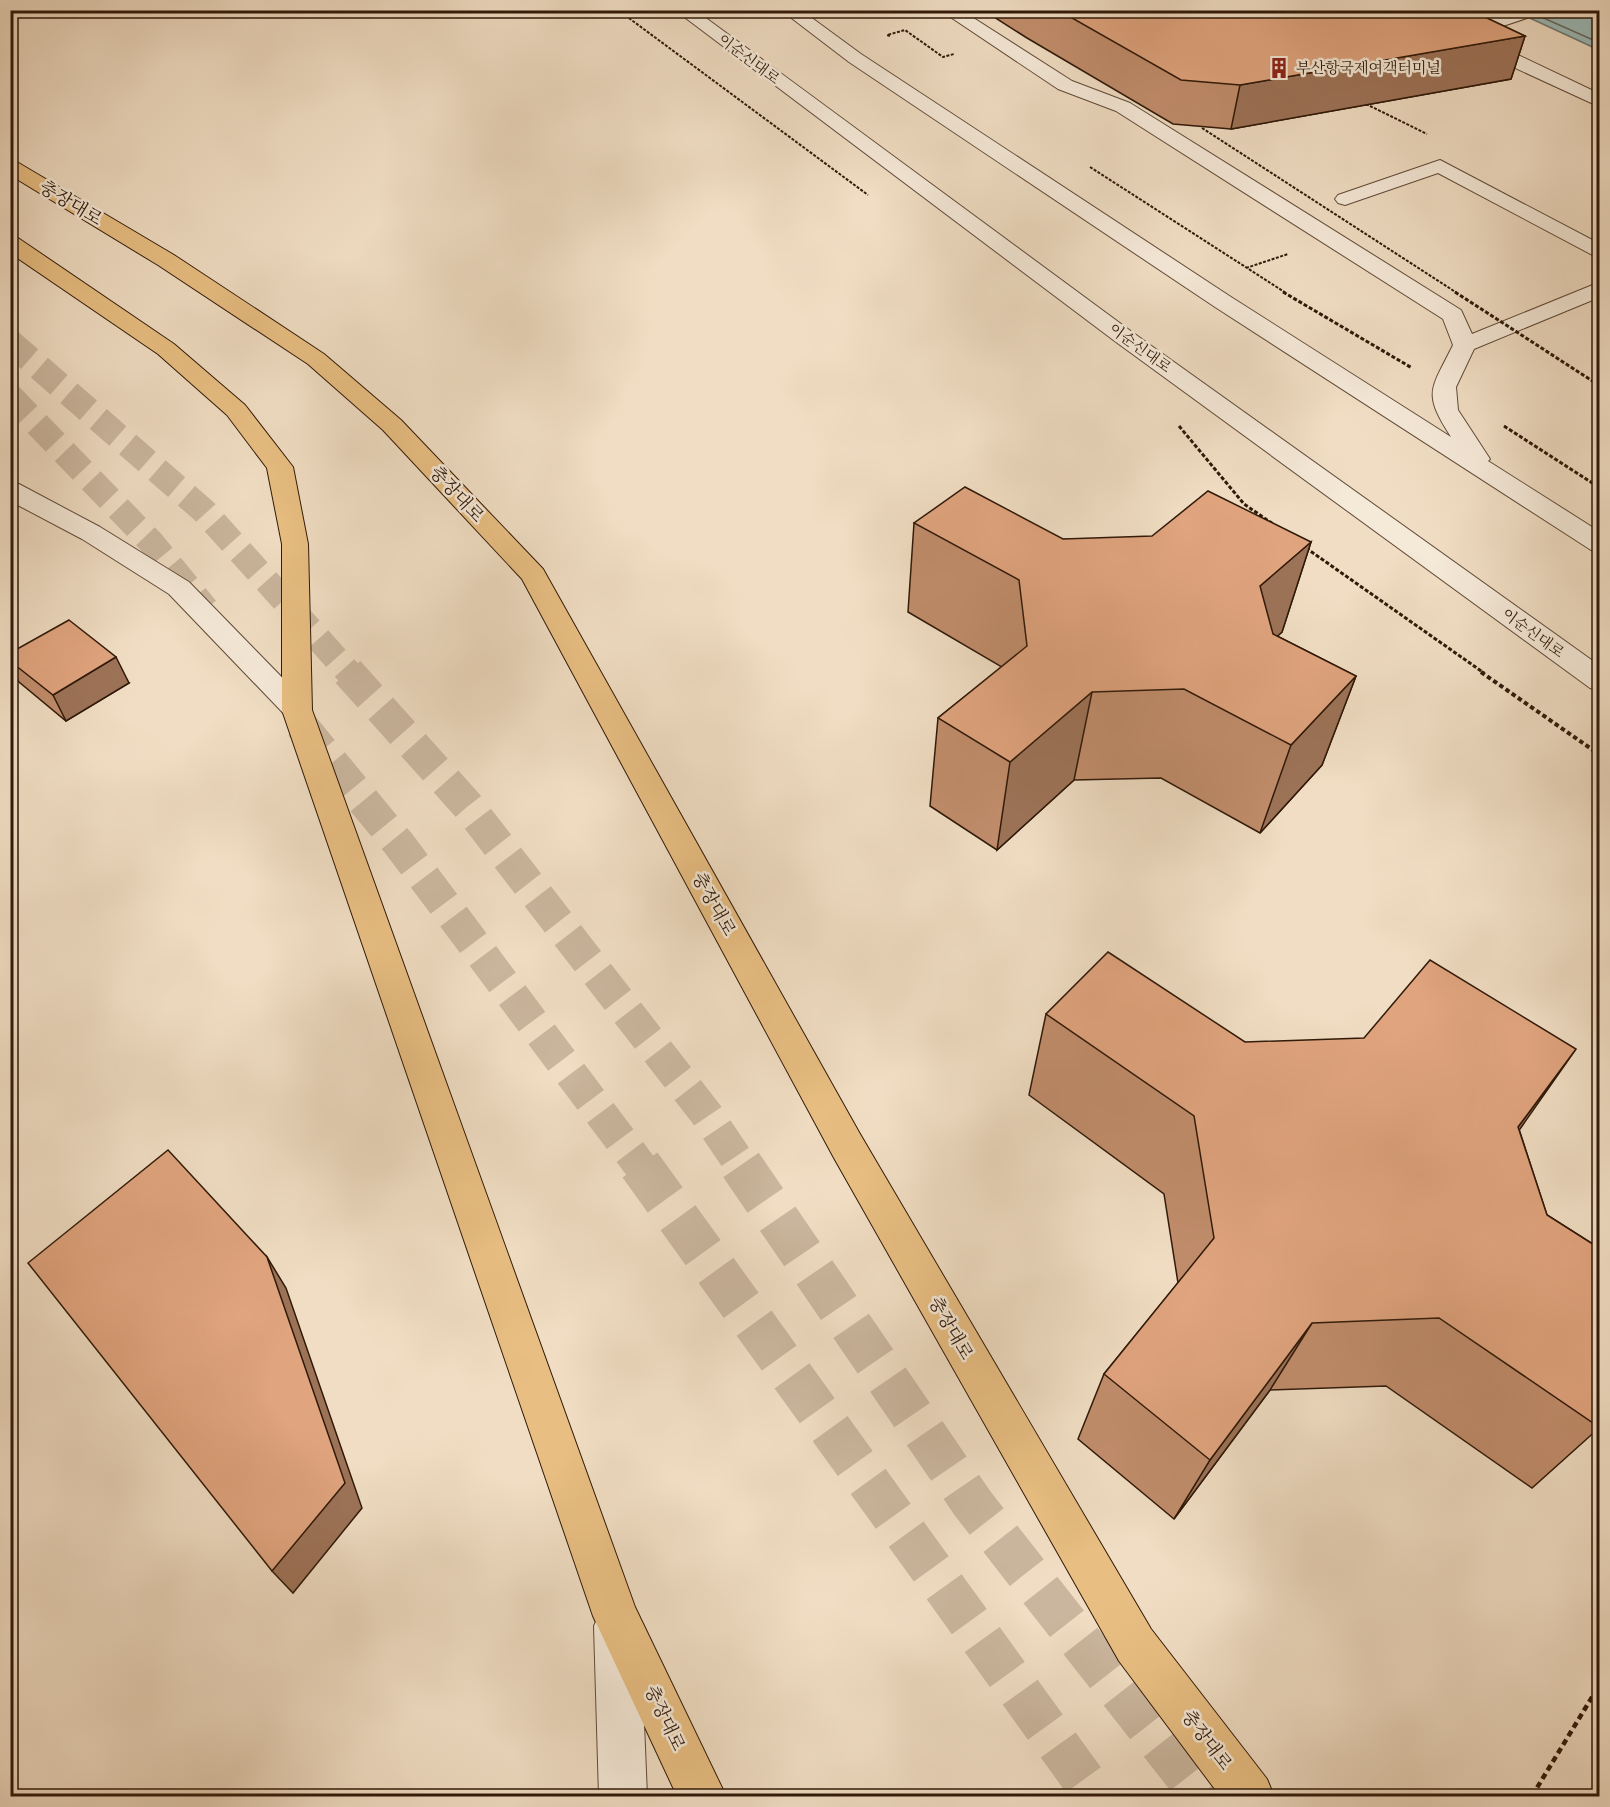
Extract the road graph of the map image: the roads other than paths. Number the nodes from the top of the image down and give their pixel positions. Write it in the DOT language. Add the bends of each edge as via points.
graph roads {
  1 [pos="683,10"];
  2 [pos="789,10"];
  3 [pos="948,10"];
  4 [pos="1409,10"];
  5 [pos="1521,14"];
  6 [pos="1458,35"];
  7 [pos="1599,101"];
  8 [pos="10,166"];
  9 [pos="1345,199"];
  10 [pos="10,243"];
  11 [pos="1599,253"];
  12 [pos="1599,289"];
  13 [pos="1465,345"];
  14 [pos="1483,468"];
  15 [pos="10,490"];
  16 [pos="1599,544"];
  17 [pos="1599,681"];
  18 [pos="297,710"];
  19 [pos="616,1616"];
  20 [pos="623,1797"];
  21 [pos="702,1797"];
  22 [pos="1250,1797"];
  1 -- 17 [label="street, 이순신대로" via="1124,338"];
  2 -- 14 [label="street" via="1223,302"];
  3 -- 13 [label="street" via="1065,85 1123,107 1453,315"];
  4 -- 6 [label="street"];
  5 -- 6 [label="street"];
  6 -- 7 [label="street"];
  8 -- 22 [label="main road, 충장대로" via="166,260 316,359 392,425 533,575 847,1146 1134,1645"];
  9 -- 11 [label="street" via="1440,166"];
  10 -- 18 [label="main road, 충장대로" via="166,349 236,410 280,467 295,544"];
  12 -- 13 [label="street"];
  13 -- 14 [label="street" via="1444,387 1446,410"];
  14 -- 16 [label="street"];
  15 -- 18 [label="street" via="91,532 179,588"];
  18 -- 19 [label="main road, 충장대로"];
  19 -- 20 [label="street"];
  19 -- 21 [label="main road, 충장대로"];
}
